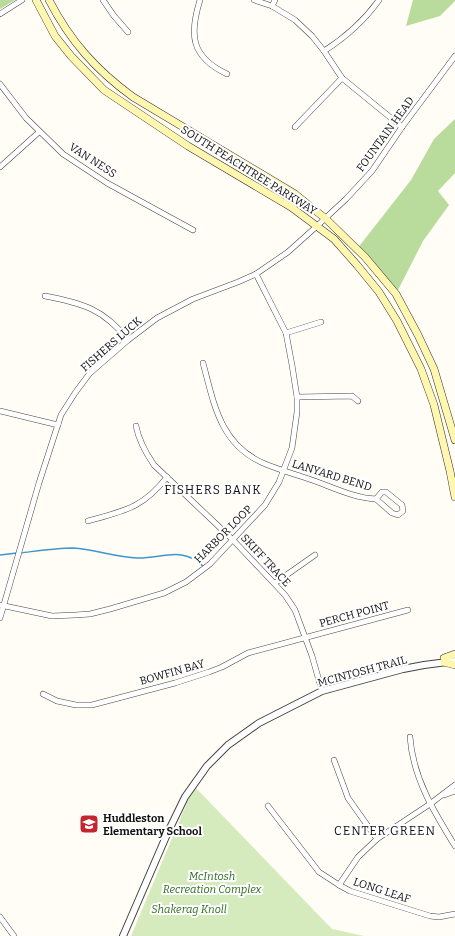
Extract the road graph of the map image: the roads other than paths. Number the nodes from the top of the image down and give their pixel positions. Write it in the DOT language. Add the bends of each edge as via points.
graph roads {
  1 [pos="22,0"];
  2 [pos="36,0"];
  3 [pos="49,0"];
  4 [pos="103,0"];
  5 [pos="200,0"];
  6 [pos="254,0"];
  7 [pos="275,0"];
  8 [pos="379,0"];
  9 [pos="272,6"];
  10 [pos="0,14"];
  11 [pos="128,32"];
  12 [pos="324,51"];
  13 [pos="455,56"];
  14 [pos="227,74"];
  15 [pos="342,78"];
  16 [pos="0,84"];
  17 [pos="295,127"];
  18 [pos="402,127"];
  19 [pos="39,132"];
  20 [pos="0,167"];
  21 [pos="326,219"];
  22 [pos="317,226"];
  23 [pos="193,230"];
  24 [pos="256,274"];
  25 [pos="45,296"];
  26 [pos="321,322"];
  27 [pos="286,333"];
  28 [pos="128,340"];
  29 [pos="203,363"];
  30 [pos="297,397"];
  31 [pos="358,401"];
  32 [pos="0,411"];
  33 [pos="58,425"];
  34 [pos="136,426"];
  35 [pos="455,440"];
  36 [pos="283,471"];
  37 [pos="167,477"];
  38 [pos="455,497"];
  39 [pos="376,499"];
  40 [pos="88,521"];
  41 [pos="234,540"];
  42 [pos="315,555"];
  43 [pos="275,583"];
  44 [pos="2,606"];
  45 [pos="408,610"];
  46 [pos="0,618"];
  47 [pos="306,638"];
  48 [pos="455,656"];
  49 [pos="444,660"];
  50 [pos="455,661"];
  51 [pos="455,665"];
  52 [pos="322,691"];
  53 [pos="43,694"];
  54 [pos="410,737"];
  55 [pos="334,760"];
  56 [pos="455,785"];
  57 [pos="455,791"];
  58 [pos="439,797"];
  59 [pos="430,804"];
  60 [pos="268,806"];
  61 [pos="377,839"];
  62 [pos="455,846"];
  63 [pos="339,885"];
  64 [pos="455,914"];
  65 [pos="0,917"];
  66 [pos="14,936"];
  67 [pos="123,936"];
  1 -- 10 [label="street"];
  2 -- 22 [label="main road, SOUTH PEACHTREE PARKWAY" via="55,36 70,56 104,90 188,146 291,207"];
  3 -- 21 [label="main road, SOUTH PEACHTREE PARKWAY" via="65,30 114,83 133,97 295,194"];
  4 -- 11 [label="street"];
  5 -- 14 [label="street" via="193,31 197,47 202,57"];
  6 -- 9 [label="street"];
  7 -- 9 [label="street"];
  8 -- 12 [label="street" via="350,33"];
  9 -- 12 [label="street" via="295,20"];
  12 -- 15 [label="street"];
  13 -- 18 [label="street, FOUNTAIN HEAD"];
  15 -- 17 [label="street"];
  15 -- 18 [label="street"];
  16 -- 19 [label="street, VAN NESS"];
  18 -- 21 [label="street, FOUNTAIN HEAD" via="372,171"];
  19 -- 20 [label="street"];
  19 -- 23 [label="street, VAN NESS" via="63,154 107,183"];
  21 -- 22 [label="street, FISHERS LUCK"];
  21 -- 35 [label="main road, SOUTH PEACHTREE PARKWAY" via="365,257 396,294 434,369"];
  22 -- 24 [label="street, FISHERS LUCK" via="288,252"];
  22 -- 38 [label="main road, SOUTH PEACHTREE PARKWAY" via="334,239 357,264 397,321 421,369 434,405"];
  24 -- 27 [label="street, HARBOR LOOP"];
  24 -- 28 [label="street, FISHERS LUCK" via="177,307 157,318"];
  25 -- 28 [label="street" via="96,310 118,327"];
  26 -- 27 [label="street"];
  27 -- 30 [label="street, HARBOR LOOP"];
  28 -- 33 [label="street, FISHERS LUCK" via="90,373 61,415"];
  29 -- 36 [label="street, LANYARD BEND" via="216,412 227,432 246,454"];
  30 -- 31 [label="street" via="352,396"];
  30 -- 36 [label="street, HARBOR LOOP" via="292,448"];
  32 -- 33 [label="street"];
  33 -- 44 [label="street, FISHERS LUCK"];
  34 -- 37 [label="street, SKIFF TRACE" via="146,454"];
  36 -- 39 [label="street, LANYARD BEND" via="358,496"];
  36 -- 41 [label="street, HARBOR LOOP" via="265,505"];
  37 -- 40 [label="street" via="150,495 129,509"];
  37 -- 41 [label="street, SKIFF TRACE"];
  39 -- 39 [label="street, LANYARD BEND" via="379,494 386,492 402,505 403,511 396,515"];
  41 -- 43 [label="street, SKIFF TRACE"];
  41 -- 44 [label="street, HARBOR LOOP" via="208,566 186,582 136,602 90,614 52,616"];
  42 -- 43 [label="street"];
  43 -- 47 [label="street, SKIFF TRACE" via="295,610"];
  44 -- 46 [label="street, FISHERS LUCK"];
  45 -- 47 [label="street, PERCH POINT"];
  47 -- 52 [label="street, SKIFF TRACE"];
  47 -- 53 [label="street, BOWFIN BAY" via="248,653 222,667 193,677 92,705 57,701"];
  48 -- 49 [label="main road"];
  49 -- 50 [label="street, MCINTOSH TRAIL"];
  49 -- 51 [label="main road"];
  49 -- 52 [label="street, MCINTOSH TRAIL"];
  52 -- 67 [label="street, MCINTOSH TRAIL" via="259,723 228,745 207,766 185,797 173,820"];
  54 -- 59 [label="street" via="411,752"];
  55 -- 61 [label="street" via="348,798"];
  56 -- 58 [label="street"];
  57 -- 58 [label="street"];
  58 -- 59 [label="street"];
  59 -- 61 [label="street"];
  59 -- 62 [label="street"];
  60 -- 63 [label="street, LONG LEAF" via="319,872"];
  61 -- 63 [label="street" via="358,857"];
  63 -- 64 [label="street, LONG LEAF" via="370,898 430,916"];
  65 -- 66 [label="street"];
}
